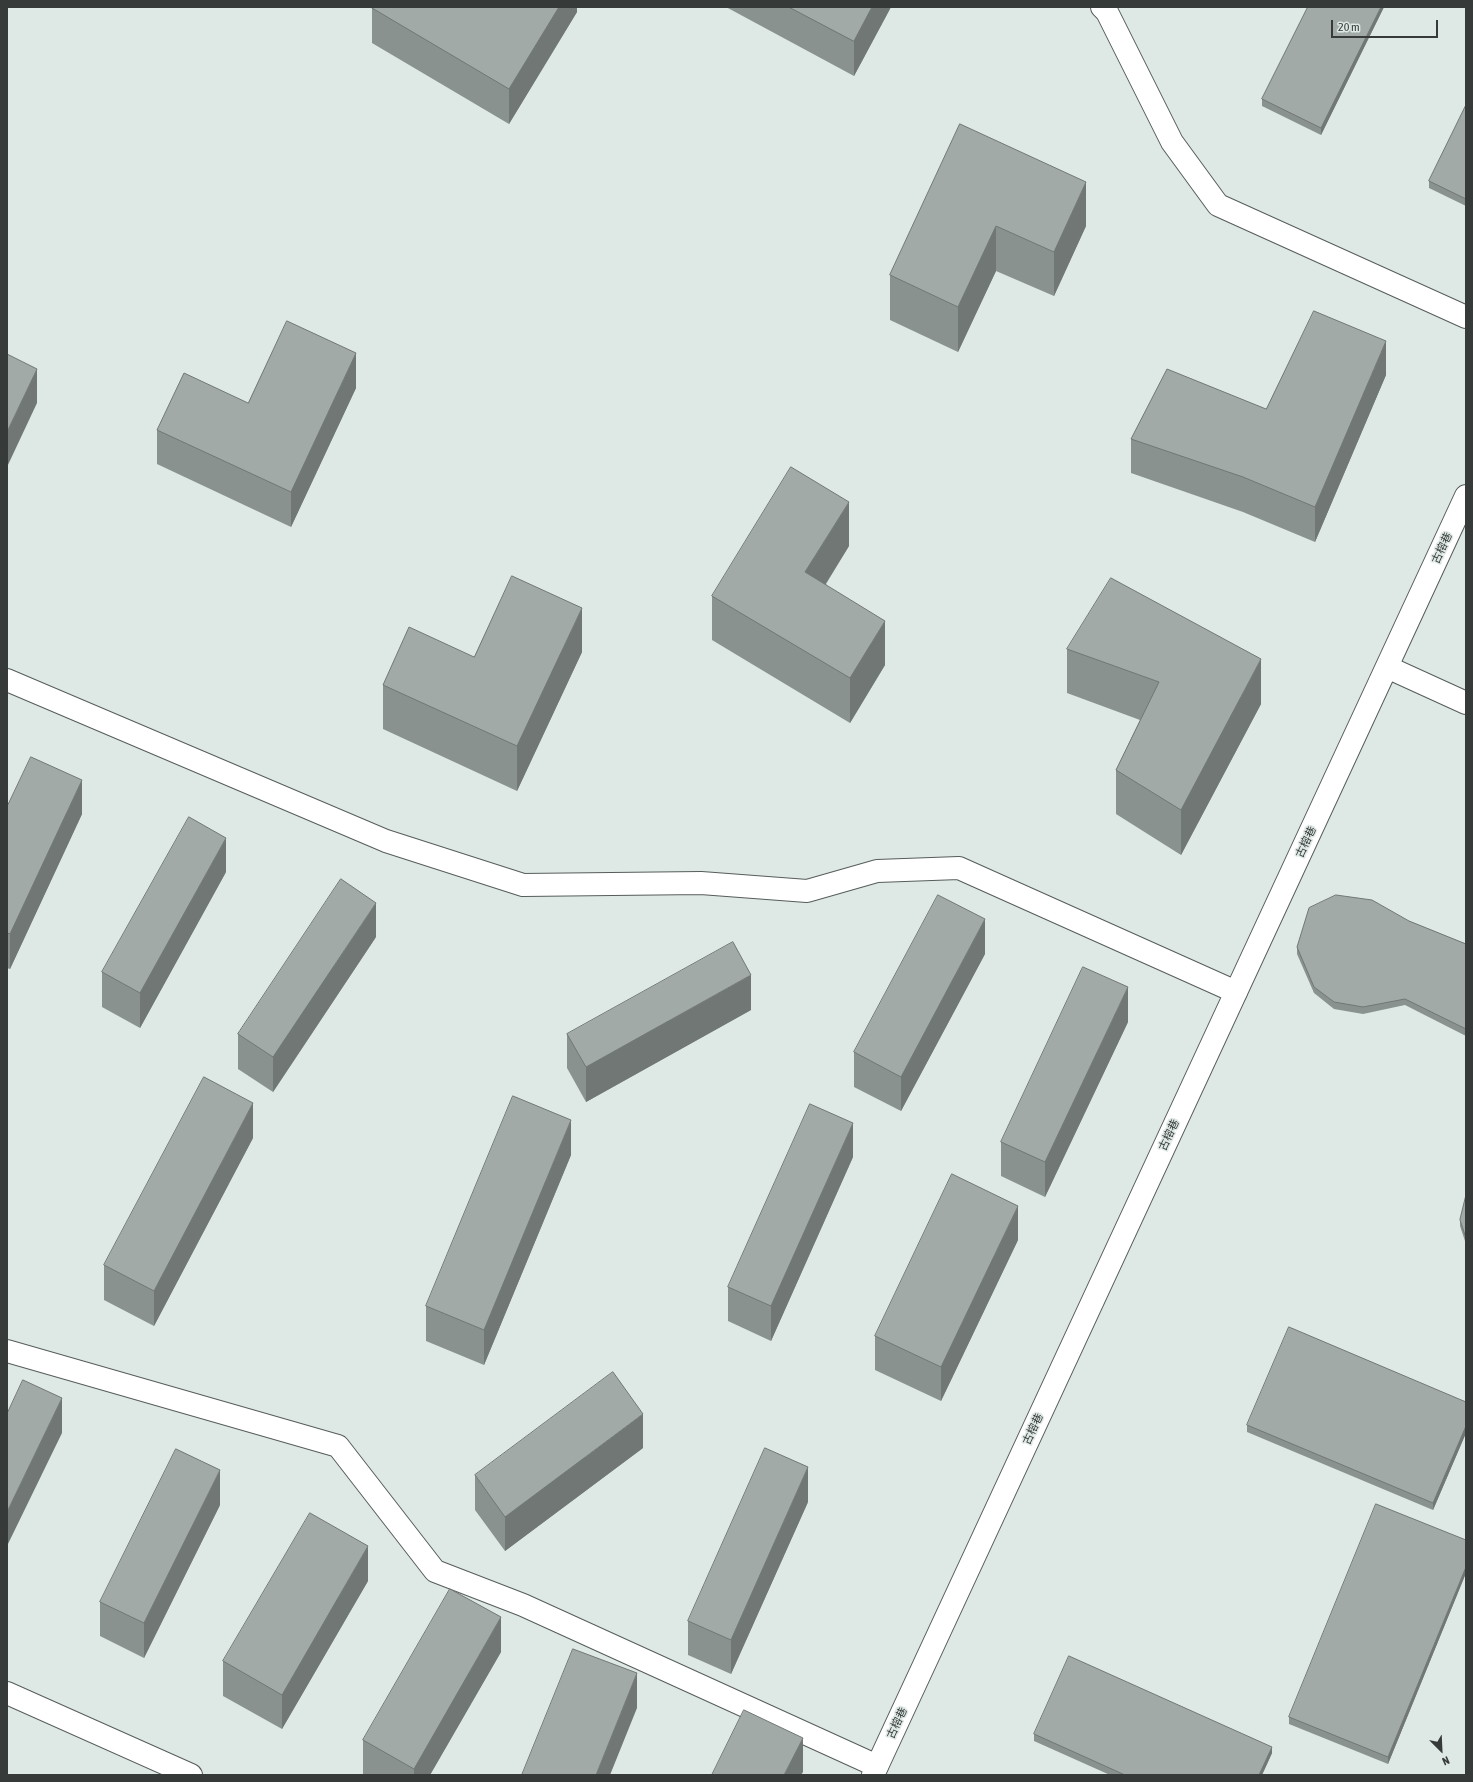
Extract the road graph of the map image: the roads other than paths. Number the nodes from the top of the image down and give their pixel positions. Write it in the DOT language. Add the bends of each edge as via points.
graph roads {
  1 [pos="1102,7"];
  2 [pos="1466,317"];
  3 [pos="1466,496"];
  4 [pos="1387,667"];
  5 [pos="7,680"];
  6 [pos="1466,703"];
  7 [pos="1236,992"];
  8 [pos="7,1351"];
  9 [pos="7,1693"];
  10 [pos="875,1771"];
  11 [pos="191,1775"];
  1 -- 2 [label="street" via="1107,12 1172,142 1218,205"];
  3 -- 4 [label="street, 古榕巷"];
  4 -- 6 [label="street"];
  4 -- 7 [label="street, 古榕巷"];
  5 -- 7 [label="street" via="386,841 523,885 701,883 807,891 877,871 959,868"];
  7 -- 10 [label="street, 古榕巷"];
  8 -- 10 [label="street" via="338,1446 435,1571 523,1605"];
  9 -- 11 [label="street"];
}
